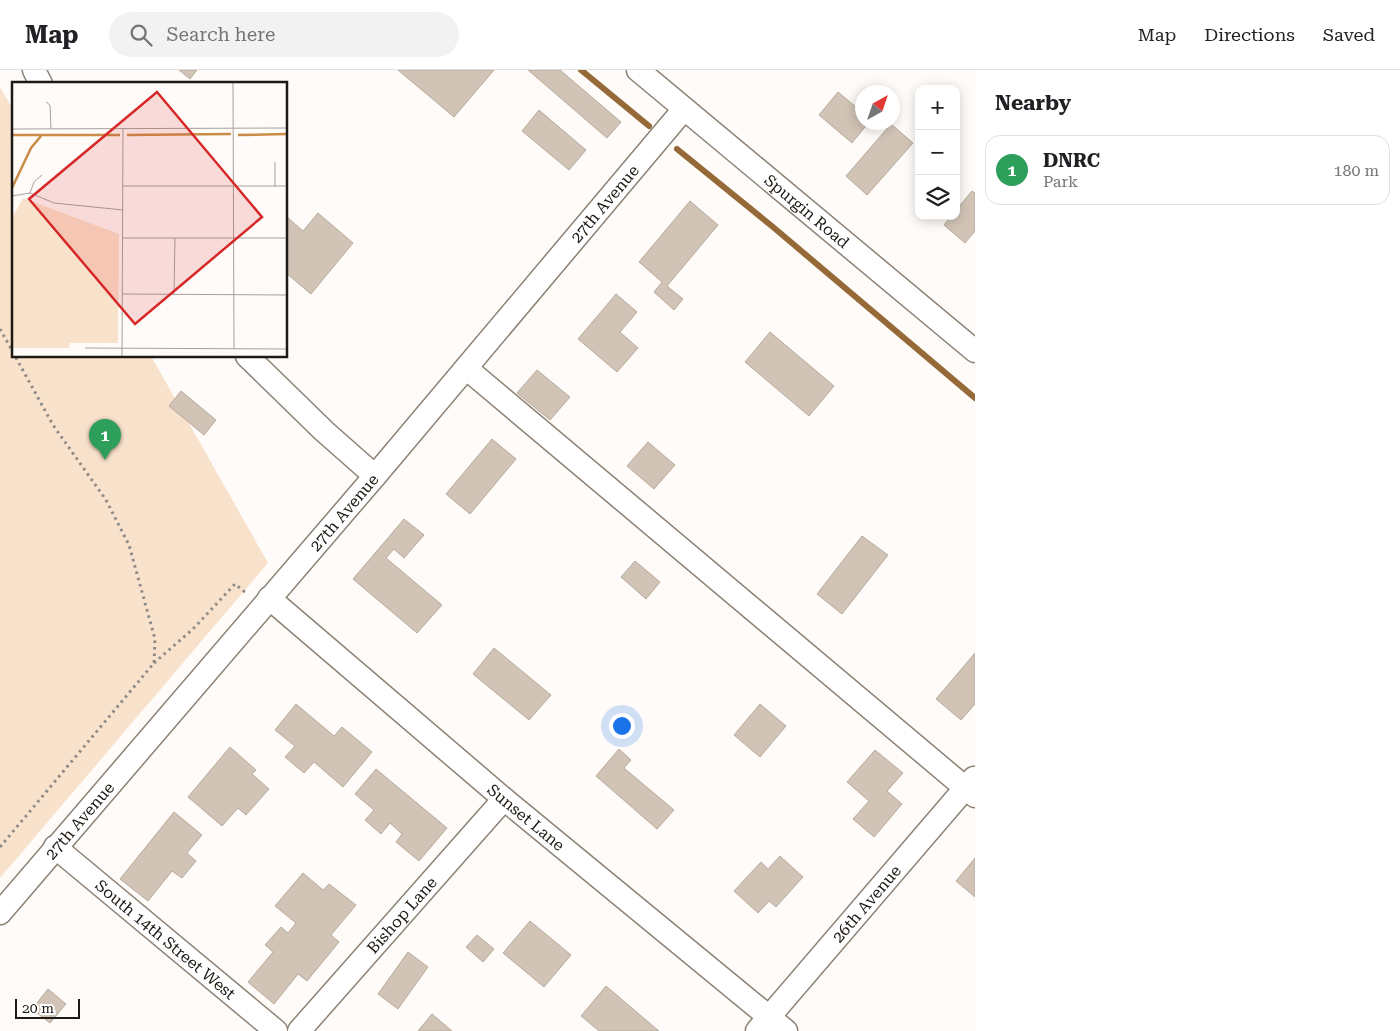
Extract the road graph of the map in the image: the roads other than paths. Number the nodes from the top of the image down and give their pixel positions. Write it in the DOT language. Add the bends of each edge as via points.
graph roads {
  1 [pos="34,70"];
  2 [pos="638,70"];
  3 [pos="41,82"];
  4 [pos="684,109"];
  5 [pos="975,351"];
  6 [pos="249,358"];
  7 [pos="466,368"];
  8 [pos="375,476"];
  9 [pos="266,602"];
  10 [pos="972,787"];
  11 [pos="504,799"];
  12 [pos="55,847"];
  13 [pos="0,913"];
  14 [pos="771,1026"];
  15 [pos="276,1031"];
  16 [pos="299,1031"];
  1 -- 3 [label="street"];
  2 -- 4 [label="street, Spurgin Road"];
  4 -- 5 [label="street, Spurgin Road"];
  4 -- 7 [label="street, 27th Avenue"];
  6 -- 8 [label="street"];
  7 -- 8 [label="street, 27th Avenue"];
  7 -- 10 [label="street"];
  8 -- 9 [label="street, 27th Avenue"];
  9 -- 11 [label="street, Sunset Lane"];
  9 -- 12 [label="street, 27th Avenue"];
  10 -- 14 [label="street, 26th Avenue"];
  11 -- 14 [label="street, Sunset Lane"];
  11 -- 16 [label="street, Bishop Lane"];
  12 -- 13 [label="street, 27th Avenue"];
  12 -- 15 [label="street, South 14th Street West"];
}
